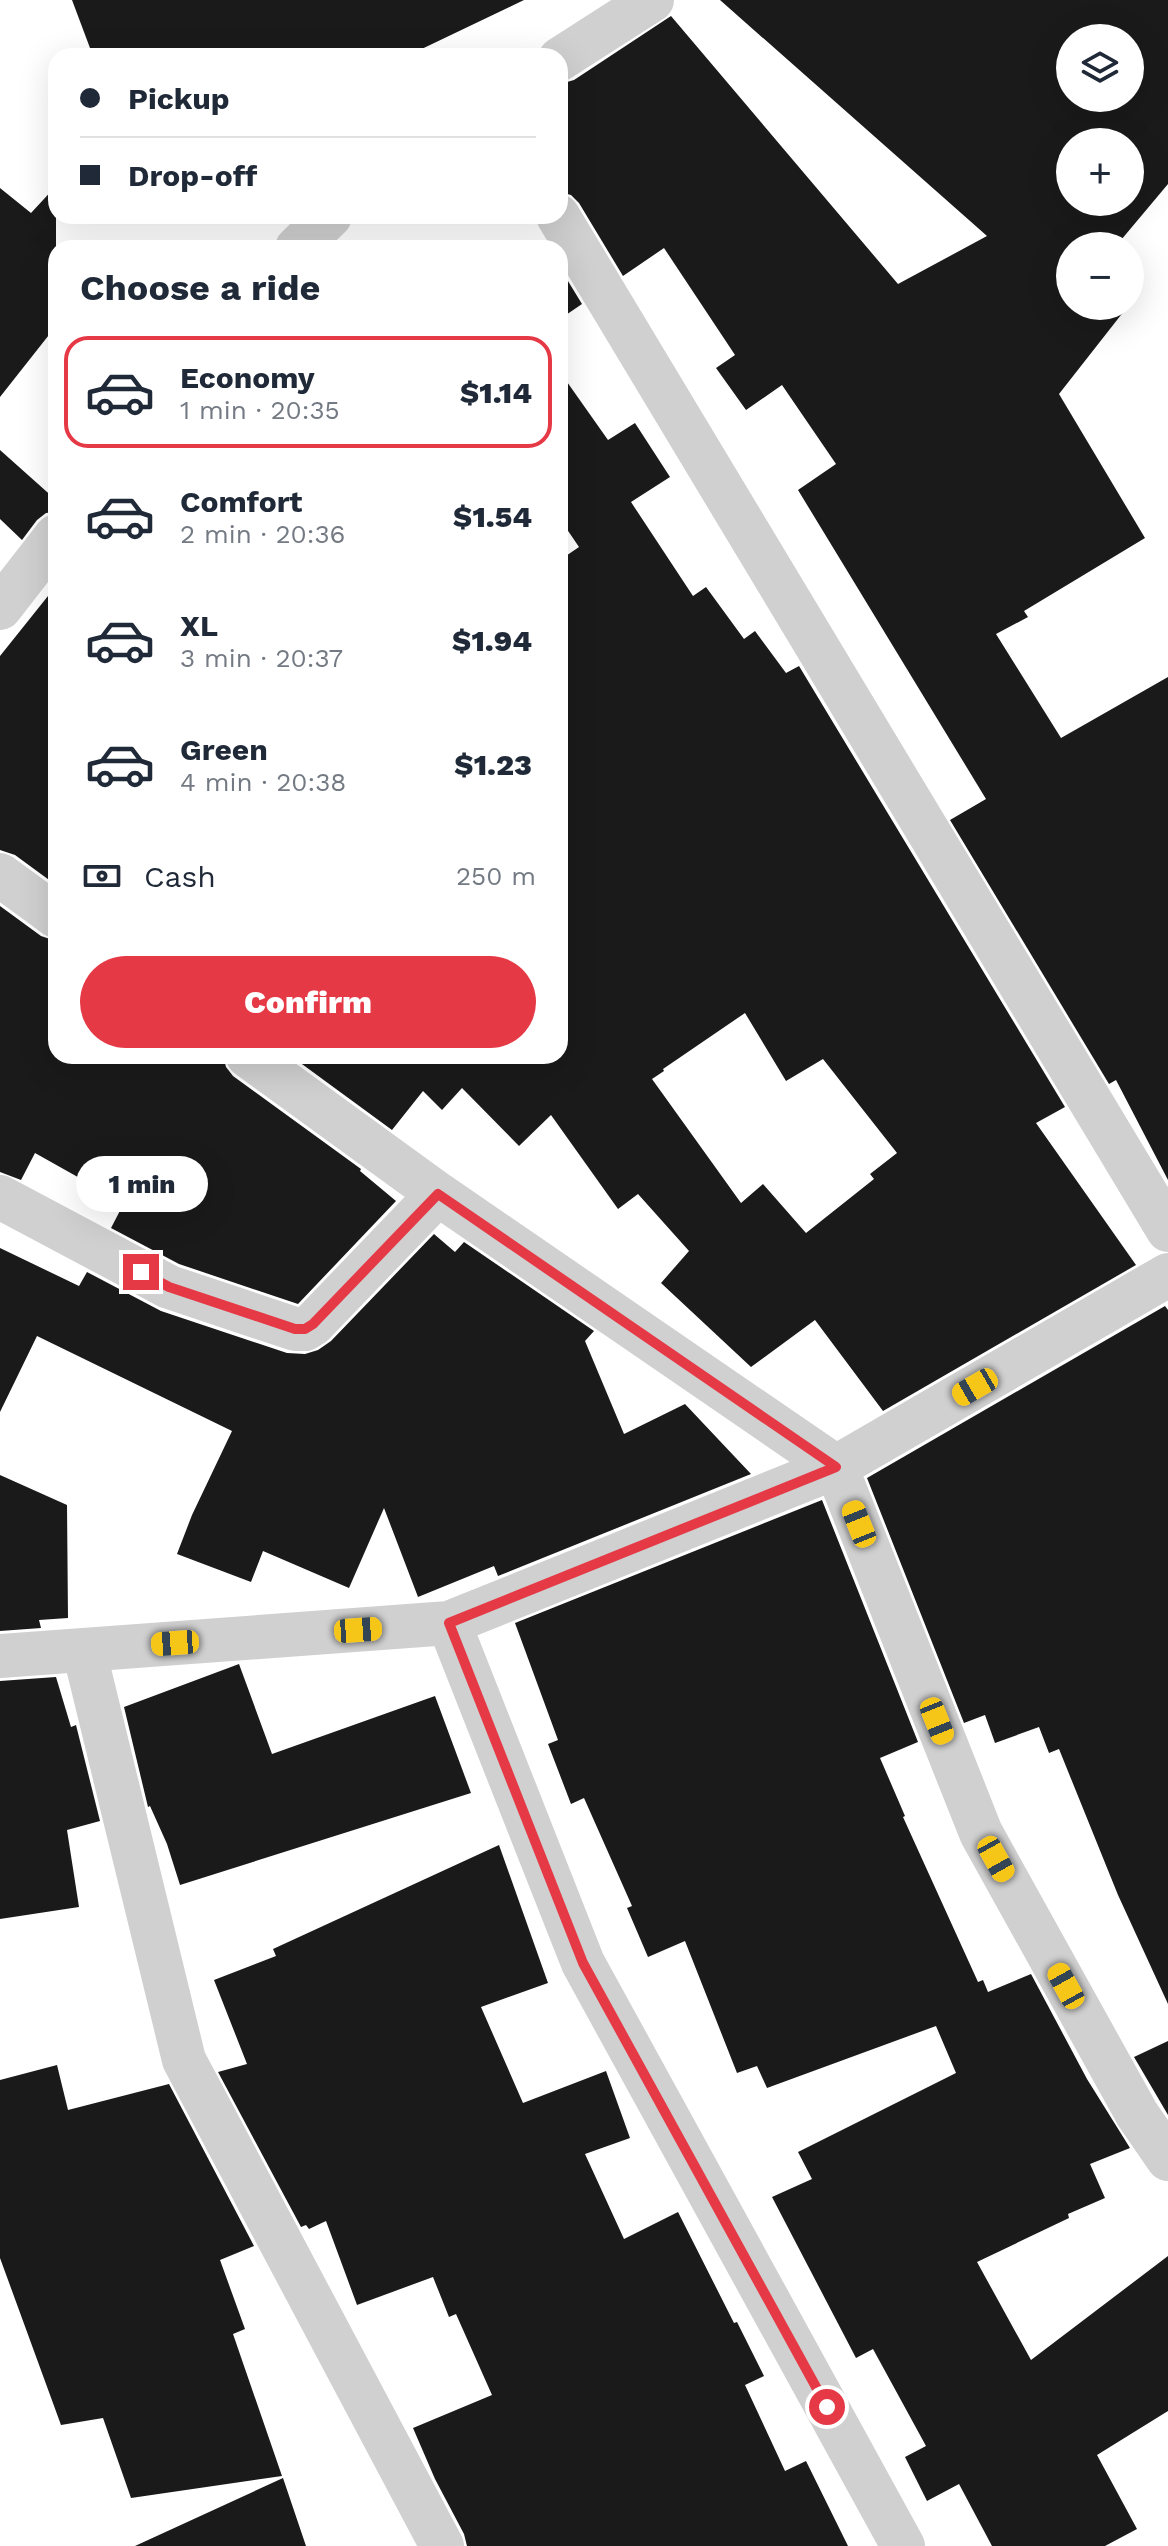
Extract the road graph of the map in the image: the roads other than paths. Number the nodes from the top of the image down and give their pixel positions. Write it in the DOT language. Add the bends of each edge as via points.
graph roads {
  1 [pos="652,0"];
  2 [pos="568,54"];
  3 [pos="322,224"];
  4 [pos="563,224"];
  5 [pos="305,240"];
  6 [pos="48,546"];
  7 [pos="0,608"];
  8 [pos="0,875"];
  9 [pos="48,910"];
  10 [pos="259,1064"];
  11 [pos="438,1194"];
  12 [pos="0,1197"];
  13 [pos="1168,1230"];
  14 [pos="1168,1275"];
  15 [pos="836,1467"];
  16 [pos="449,1623"];
  17 [pos="84,1650"];
  18 [pos="0,1656"];
  19 [pos="1168,2159"];
  20 [pos="442,2546"];
  21 [pos="903,2546"];
  1 -- 2 [label="street"];
  3 -- 5 [label="street"];
  4 -- 13 [label="street"];
  6 -- 7 [label="street"];
  8 -- 9 [label="street"];
  10 -- 11 [label="street"];
  11 -- 12 [label="street" via="305,1329 169,1287"];
  11 -- 15 [label="street"];
  14 -- 15 [label="street"];
  15 -- 16 [label="street"];
  15 -- 19 [label="street" via="981,1833 1137,2114"];
  16 -- 17 [label="street"];
  16 -- 21 [label="street" via="583,1963"];
  17 -- 18 [label="street"];
  17 -- 20 [label="street" via="184,2060"];
}
